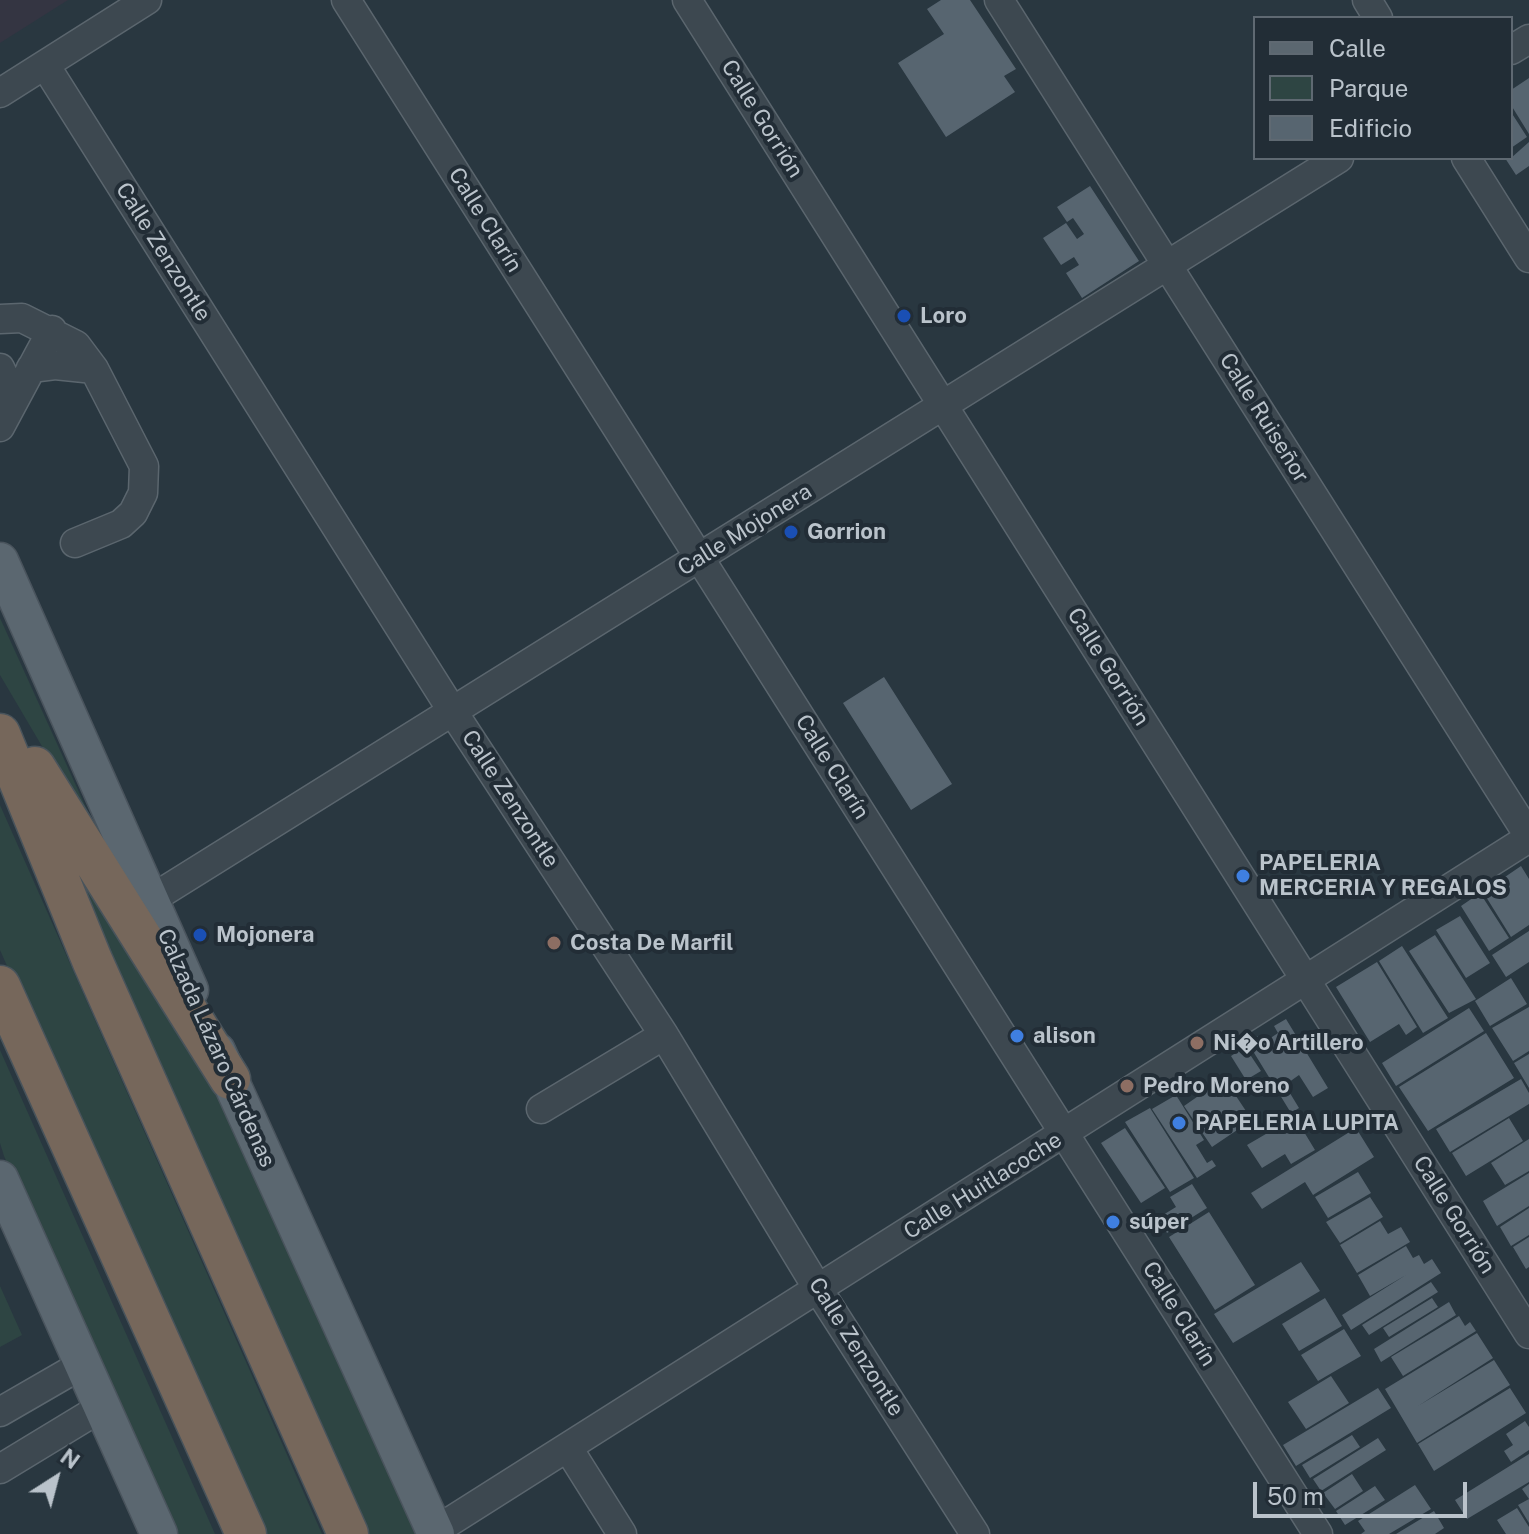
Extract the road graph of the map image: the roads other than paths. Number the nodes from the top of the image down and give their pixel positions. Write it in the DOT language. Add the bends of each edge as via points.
graph roads {
  1 [pos="147,0"];
  2 [pos="346,0"];
  3 [pos="687,0"];
  4 [pos="999,0"];
  5 [pos="45,65"];
  6 [pos="0,93"];
  7 [pos="1336,160"];
  8 [pos="1467,160"];
  9 [pos="1529,258"];
  10 [pos="1167,265"];
  11 [pos="0,319"];
  12 [pos="52,330"];
  13 [pos="0,368"];
  14 [pos="31,368"];
  15 [pos="94,369"];
  16 [pos="14,397"];
  17 [pos="943,406"];
  18 [pos="0,427"];
  19 [pos="75,543"];
  20 [pos="699,558"];
  21 [pos="0,561"];
  22 [pos="0,707"];
  23 [pos="453,712"];
  24 [pos="0,734"];
  25 [pos="1529,837"];
  26 [pos="150,900"];
  27 [pos="1306,981"];
  28 [pos="0,986"];
  29 [pos="664,1035"];
  30 [pos="230,1079"];
  31 [pos="541,1109"];
  32 [pos="1065,1135"];
  33 [pos="0,1179"];
  34 [pos="818,1289"];
  35 [pos="1529,1334"];
  36 [pos="83,1364"];
  37 [pos="102,1407"];
  38 [pos="0,1412"];
  39 [pos="568,1448"];
  40 [pos="0,1469"];
  41 [pos="435,1533"];
  42 [pos="159,1534"];
  43 [pos="246,1534"];
  44 [pos="348,1534"];
  45 [pos="622,1534"];
  46 [pos="975,1534"];
  47 [pos="1318,1534"];
  1 -- 5 [label="street"];
  2 -- 20 [label="street, Calle Clarín"];
  3 -- 17 [label="street, Calle Gorrión"];
  4 -- 10 [label="street, Calle Ruiseñor"];
  5 -- 6 [label="street"];
  5 -- 23 [label="street, Calle Zenzontle"];
  7 -- 10 [label="street, Calle Mojonera"];
  8 -- 9 [label="street"];
  10 -- 17 [label="street, Calle Mojonera"];
  10 -- 25 [label="street, Calle Ruiseñor"];
  11 -- 12 [label="street" via="22,318"];
  12 -- 14 [label="street"];
  12 -- 15 [label="street" via="76,345"];
  13 -- 16 [label="street"];
  14 -- 15 [label="street"];
  14 -- 16 [label="street"];
  15 -- 19 [label="street" via="144,466 143,493 121,524"];
  16 -- 18 [label="street"];
  17 -- 20 [label="street, Calle Mojonera"];
  17 -- 27 [label="street, Calle Gorrión"];
  20 -- 23 [label="street, Calle Mojonera"];
  20 -- 32 [label="street, Calle Clarín"];
  21 -- 26 [label="main road, Calzada Lázaro Cárdenas"];
  22 -- 30 [label="highway"];
  23 -- 26 [label="street, Calle Mojonera"];
  23 -- 29 [label="street, Calle Zenzontle"];
  24 -- 44 [label="highway" via="92,960"];
  25 -- 27 [label="street, Calle Huitlacoche"];
  26 -- 30 [label="main road, Calzada Lázaro Cárdenas"];
  27 -- 32 [label="street, Calle Huitlacoche"];
  27 -- 35 [label="street, Calle Gorrión"];
  28 -- 43 [label="highway"];
  29 -- 31 [label="street"];
  29 -- 34 [label="street, Calle Zenzontle"];
  30 -- 41 [label="main road, Calzada Lázaro Cárdenas"];
  32 -- 34 [label="street, Calle Huitlacoche"];
  32 -- 47 [label="street, Calle Clarín"];
  33 -- 36 [label="main road"];
  34 -- 39 [label="street, Calle Huitlacoche"];
  34 -- 46 [label="street, Calle Zenzontle"];
  36 -- 37 [label="main road"];
  36 -- 38 [label="street"];
  37 -- 40 [label="street"];
  37 -- 42 [label="main road"];
  39 -- 41 [label="street, Calle Huitlacoche"];
  39 -- 45 [label="street"];
}
